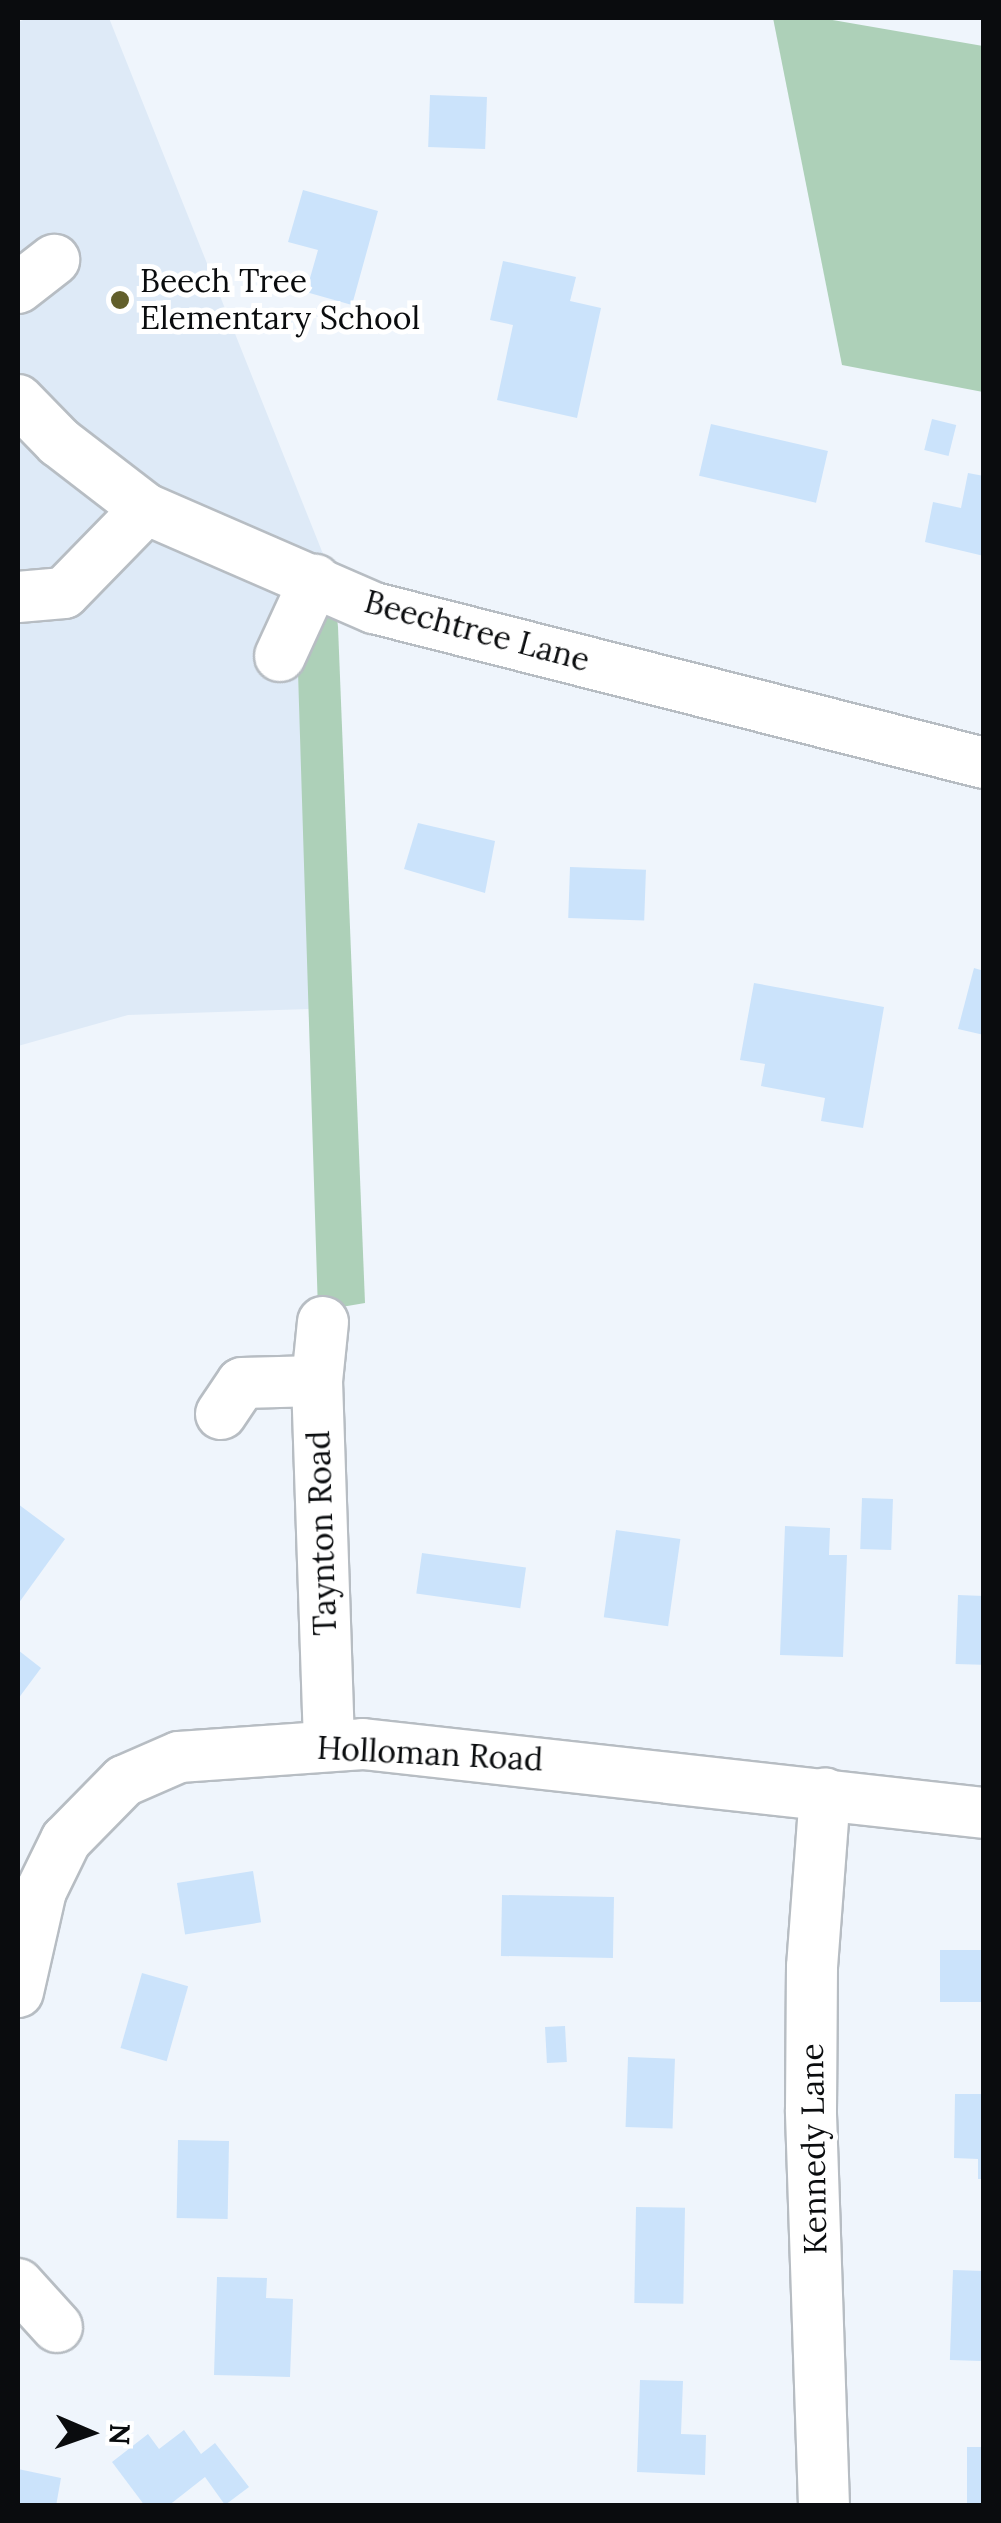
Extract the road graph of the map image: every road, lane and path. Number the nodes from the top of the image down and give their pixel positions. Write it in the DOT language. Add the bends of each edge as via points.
graph roads {
  1 [pos="18,400"];
  2 [pos="146,508"];
  3 [pos="315,580"];
  4 [pos="18,597"];
  5 [pos="280,656"];
  6 [pos="984,763"];
  7 [pos="323,1322"];
  8 [pos="316,1381"];
  9 [pos="221,1414"];
  10 [pos="329,1744"];
  11 [pos="825,1793"];
  12 [pos="984,1813"];
  13 [pos="38,1849"];
  14 [pos="18,1992"];
  15 [pos="18,2284"];
  16 [pos="57,2327"];
  17 [pos="824,2506"];
  1 -- 2 [label="street, Beechtree Lane" via="59,442"];
  2 -- 3 [label="street, Beechtree Lane" via="200,538"];
  2 -- 4 [label="street" via="64,593"];
  3 -- 5 [label="street"];
  3 -- 6 [label="street, Beechtree Lane" via="374,608"];
  7 -- 8 [label="street, Taynton Road"];
  8 -- 9 [label="street" via="242,1384"];
  8 -- 10 [label="street, Taynton Road"];
  10 -- 11 [label="street, Holloman Road" via="504,1756"];
  10 -- 13 [label="street, Holloman Road" via="179,1758 150,1767"];
  11 -- 12 [label="street, Holloman Road"];
  11 -- 17 [label="street, Kennedy Lane" via="811,2092"];
  13 -- 14 [label="street, Holloman Road"];
  15 -- 16 [label="street"];
}
